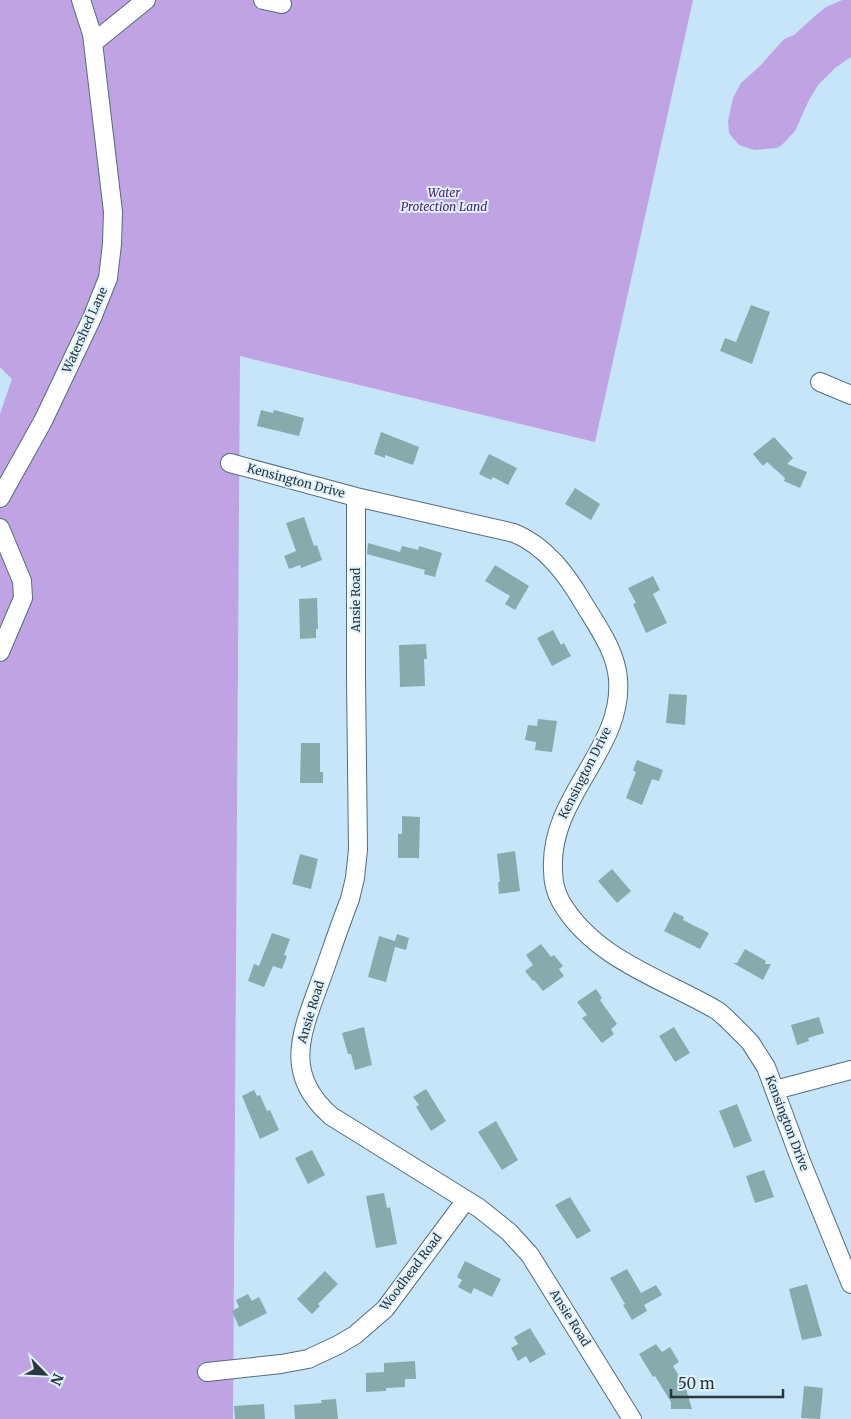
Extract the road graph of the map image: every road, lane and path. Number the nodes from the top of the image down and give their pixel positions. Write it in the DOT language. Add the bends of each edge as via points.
graph roads {
  1 [pos="81,0"];
  2 [pos="146,0"];
  3 [pos="263,0"];
  4 [pos="282,4"];
  5 [pos="93,43"];
  6 [pos="820,382"];
  7 [pos="851,395"];
  8 [pos="230,463"];
  9 [pos="356,497"];
  10 [pos="0,498"];
  11 [pos="0,528"];
  12 [pos="0,652"];
  13 [pos="851,1070"];
  14 [pos="775,1090"];
  15 [pos="466,1200"];
  16 [pos="851,1284"];
  17 [pos="207,1372"];
  18 [pos="632,1419"];
  1 -- 5 [label="street, Watershed Lane"];
  2 -- 5 [label="street"];
  3 -- 4 [label="street"];
  5 -- 10 [label="street, Watershed Lane" via="113,212 108,278 43,421"];
  6 -- 7 [label="street"];
  8 -- 9 [label="street, Kensington Drive"];
  9 -- 14 [label="street, Kensington Drive" via="522,536 546,553 576,590 610,651 618,688 615,710 606,735 568,804 556,835 553,879 560,900 588,935 605,949 706,1004 727,1019 759,1055"];
  9 -- 15 [label="street, Ansie Road" via="358,850 350,899 302,1034 300,1062 308,1088 331,1116"];
  11 -- 12 [label="street" via="22,581 23,598"];
  13 -- 14 [label="street"];
  14 -- 16 [label="street, Kensington Drive"];
  15 -- 17 [label="street, Woodhead Road" via="385,1309 354,1335 308,1359"];
  15 -- 18 [label="street, Ansie Road" via="501,1224 530,1255"];
}
